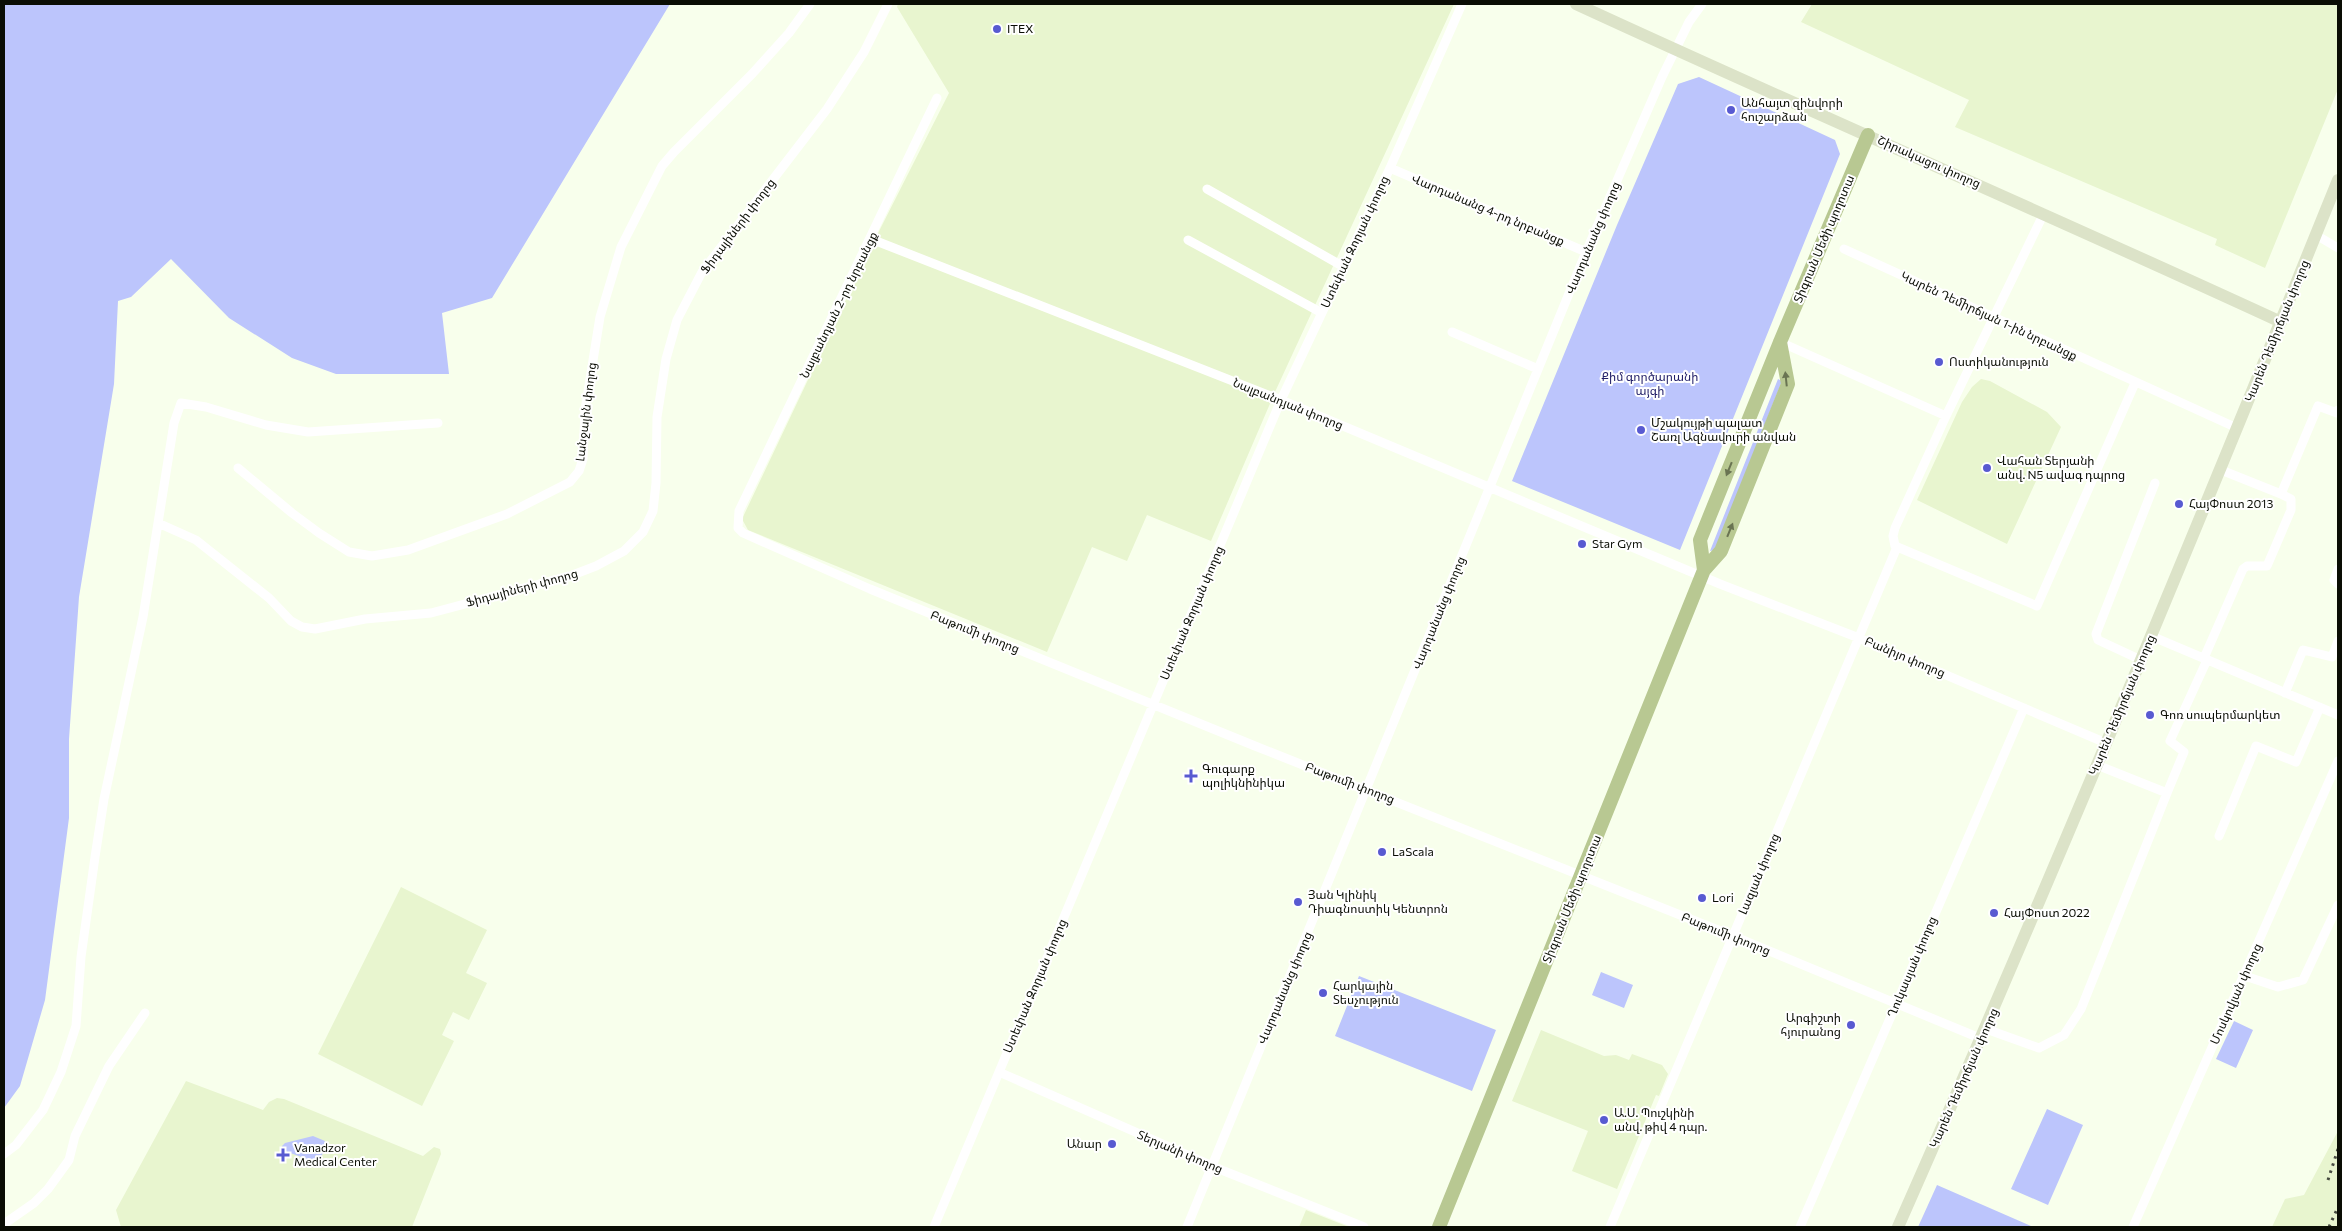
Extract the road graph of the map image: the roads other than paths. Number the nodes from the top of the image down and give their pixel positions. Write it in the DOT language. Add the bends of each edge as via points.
graph roads {
  1 [pos="810,4"];
  2 [pos="888,4"];
  3 [pos="1462,4"];
  4 [pos="1576,4"];
  5 [pos="1702,4"];
  6 [pos="1676,51"];
  7 [pos="937,98"];
  8 [pos="1868,135"];
  9 [pos="1390,168"];
  10 [pos="2338,180"];
  11 [pos="1207,189"];
  12 [pos="2044,213"];
  13 [pos="2316,235"];
  14 [pos="871,239"];
  15 [pos="1188,240"];
  16 [pos="2338,248"];
  17 [pos="1844,249"];
  18 [pos="1586,252"];
  19 [pos="1344,267"];
  20 [pos="1322,313"];
  21 [pos="1992,318"];
  22 [pos="2281,322"];
  23 [pos="1452,332"];
  24 [pos="1780,342"];
  25 [pos="1538,369"];
  26 [pos="2135,383"];
  27 [pos="1282,400"];
  28 [pos="2338,413"];
  29 [pos="1946,416"];
  30 [pos="438,423"];
  31 [pos="2237,428"];
  32 [pos="238,468"];
  33 [pos="2221,470"];
  34 [pos="2155,483"];
  35 [pos="1490,488"];
  36 [pos="2281,494"];
  37 [pos="739,511"];
  38 [pos="158,523"];
  39 [pos="1897,547"];
  40 [pos="2338,569"];
  41 [pos="1703,573"];
  42 [pos="2338,584"];
  43 [pos="2151,636"];
  44 [pos="1858,638"];
  45 [pos="2338,641"];
  46 [pos="2206,659"];
  47 [pos="2141,660"];
  48 [pos="2285,693"];
  49 [pos="1154,705"];
  50 [pos="2320,707"];
  51 [pos="2024,708"];
  52 [pos="2338,715"];
  53 [pos="2106,743"];
  54 [pos="2338,761"];
  55 [pos="2097,765"];
  56 [pos="1368,790"];
  57 [pos="2167,793"];
  58 [pos="2219,836"];
  59 [pos="1581,876"];
  60 [pos="2338,906"];
  61 [pos="1733,936"];
  62 [pos="2245,976"];
  63 [pos="1897,1003"];
  64 [pos="145,1013"];
  65 [pos="1984,1034"];
  66 [pos="999,1072"];
  67 [pos="4,1154"];
  68 [pos="1211,1166"];
  69 [pos="4,1224"];
  70 [pos="934,1227"];
  71 [pos="1187,1227"];
  72 [pos="1364,1227"];
  73 [pos="1439,1227"];
  74 [pos="1610,1227"];
  75 [pos="1800,1227"];
  76 [pos="1898,1227"];
  77 [pos="2133,1227"];
  1 -- 32 [label="street, Լանջային փողոց" via="752,74 662,166 621,247 600,317 585,410 582,459 579,471 570,482 507,514 408,550 372,556 349,552 319,533"];
  2 -- 38 [label="street, Ֆիդայիների փողոց" via="864,52 827,109 702,272 677,320 666,360 657,417 653,511 643,532 624,551 570,576 431,613 365,618 315,629 291,620 270,598 196,540"];
  3 -- 9 [label="street, Ստեփան Զորյան փողոց"];
  4 -- 6 [label="street, Շիրակացու փողոց"];
  5 -- 6 [label="street, Վարդանանց փողոց" via="1689,22"];
  6 -- 8 [label="street, Շիրակացու փողոց"];
  6 -- 18 [label="street, Վարդանանց փողոց"];
  7 -- 14 [label="street, Նալբանդյան 2-րդ նրբանցք"];
  8 -- 12 [label="street, Շիրակացու փողոց"];
  8 -- 24 [label="main road, Տիգրան Մեծի պողոտա"];
  9 -- 18 [label="street, Վարդանանց 4-րդ նրբանցք"];
  9 -- 19 [label="street, Ստեփան Զորյան փողոց"];
  10 -- 13 [label="street, Կարեն Դեմիրճյան փողոց"];
  11 -- 19 [label="street"];
  12 -- 21 [label="street"];
  12 -- 22 [label="street, Շիրակացու փողոց"];
  13 -- 16 [label="street"];
  13 -- 22 [label="street, Կարեն Դեմիրճյան փողոց"];
  14 -- 27 [label="street, Նալբանդյան փողոց"];
  14 -- 37 [label="street, Նալբանդյան 2-րդ նրբանցք"];
  15 -- 20 [label="street"];
  17 -- 21 [label="street, Կարեն Դեմիրճյան 1-ին նրբանցք"];
  18 -- 25 [label="street, Վարդանանց փողոց"];
  19 -- 20 [label="street, Ստեփան Զորյան փողոց"];
  20 -- 27 [label="street, Ստեփան Զորյան փողոց"];
  21 -- 26 [label="street, Կարեն Դեմիրճյան 1-ին նրբանցք"];
  21 -- 29 [label="street"];
  22 -- 31 [label="street, Կարեն Դեմիրճյան փողոց"];
  23 -- 25 [label="street"];
  24 -- 29 [label="street"];
  24 -- 41 [label="main road, Տիգրան Մեծի պողոտա, one-way" via="1700,540"];
  41 -- 24 [label="main road, Տիգրան Մեծի պողոտա, one-way" via="1722,550 1788,384"];
  25 -- 35 [label="street, Վարդանանց փողոց"];
  26 -- 31 [label="street, Կարեն Դեմիրճյան 1-ին նրբանցք"];
  26 -- 39 [label="street" via="2037,606"];
  27 -- 35 [label="street, Նալբանդյան փողոց"];
  27 -- 49 [label="street, Ստեփան Զորյան փողոց"];
  28 -- 36 [label="street" via="2318,406"];
  29 -- 39 [label="street" via="1895,528 1893,540"];
  30 -- 38 [label="street" via="308,432 266,425 181,403 174,423"];
  31 -- 33 [label="street, Կարեն Դեմիրճյան փողոց"];
  33 -- 36 [label="street"];
  33 -- 43 [label="street, Կարեն Դեմիրճյան փողոց"];
  34 -- 47 [label="street" via="2096,634 2098,640"];
  35 -- 41 [label="street, Նալբանդյան փողոց"];
  35 -- 56 [label="street, Վարդանանց փողոց"];
  36 -- 46 [label="street" via="2291,499 2290,510 2267,566 2243,568"];
  37 -- 49 [label="street, Բաթումի փողոց" via="738,528 743,533 870,589"];
  38 -- 67 [label="street" via="144,617 101,818 81,957 76,1026 61,1072 43,1110 16,1145"];
  39 -- 44 [label="street, Լազյան փողոց"];
  40 -- 42 [label="street" via="2334,580"];
  41 -- 44 [label="street, Բանիյո փողոց"];
  41 -- 59 [label="main road, Տիգրան Մեծի պողոտա"];
  43 -- 46 [label="street"];
  43 -- 47 [label="street, Կարեն Դեմիրճյան փողոց"];
  44 -- 51 [label="street, Բանիյո փողոց"];
  44 -- 61 [label="street, Լազյան փողոց"];
  45 -- 48 [label="street" via="2332,657 2303,650"];
  46 -- 48 [label="street"];
  46 -- 57 [label="street, Բաթումի փողոց" via="2170,742 2184,752"];
  47 -- 53 [label="street, Կարեն Դեմիրճյան փողոց"];
  48 -- 50 [label="street"];
  49 -- 56 [label="street, Բաթումի փողոց"];
  49 -- 66 [label="street, Ստեփան Զորյան փողոց"];
  50 -- 52 [label="street"];
  50 -- 58 [label="street" via="2296,762 2256,746"];
  51 -- 53 [label="street, Բանիյո փողոց"];
  51 -- 63 [label="street, Ղուկասյան փողոց"];
  53 -- 55 [label="street, Կարեն Դեմիրճյան փողոց"];
  54 -- 62 [label="street, Մոսկովյան փողոց"];
  55 -- 57 [label="street"];
  55 -- 65 [label="street, Կարեն Դեմիրճյան փողոց"];
  56 -- 59 [label="street, Բաթումի փողոց"];
  56 -- 68 [label="street, Վարդանանց փողոց"];
  57 -- 65 [label="street, Բաթումի փողոց" via="2081,1009 2064,1035 2038,1048"];
  59 -- 61 [label="street, Բաթումի փողոց"];
  59 -- 73 [label="main road, Տիգրան Մեծի պողոտա"];
  60 -- 62 [label="street" via="2303,980 2278,988"];
  61 -- 63 [label="street, Բաթումի փողոց"];
  61 -- 74 [label="street, Լազյան փողոց"];
  62 -- 77 [label="street, Մոսկովյան փողոց"];
  63 -- 65 [label="street, Բաթումի փողոց"];
  63 -- 75 [label="street, Ղուկասյան փողոց"];
  64 -- 69 [label="street" via="109,1066 75,1136 69,1160 34,1203"];
  65 -- 76 [label="street, Կարեն Դեմիրճյան փողոց"];
  66 -- 68 [label="street, Տերյանի փողոց"];
  66 -- 70 [label="street, Ստեփան Զորյան փողոց"];
  68 -- 71 [label="street, Վարդանանց փողոց"];
  68 -- 72 [label="street, Տերյանի փողոց"];
}
